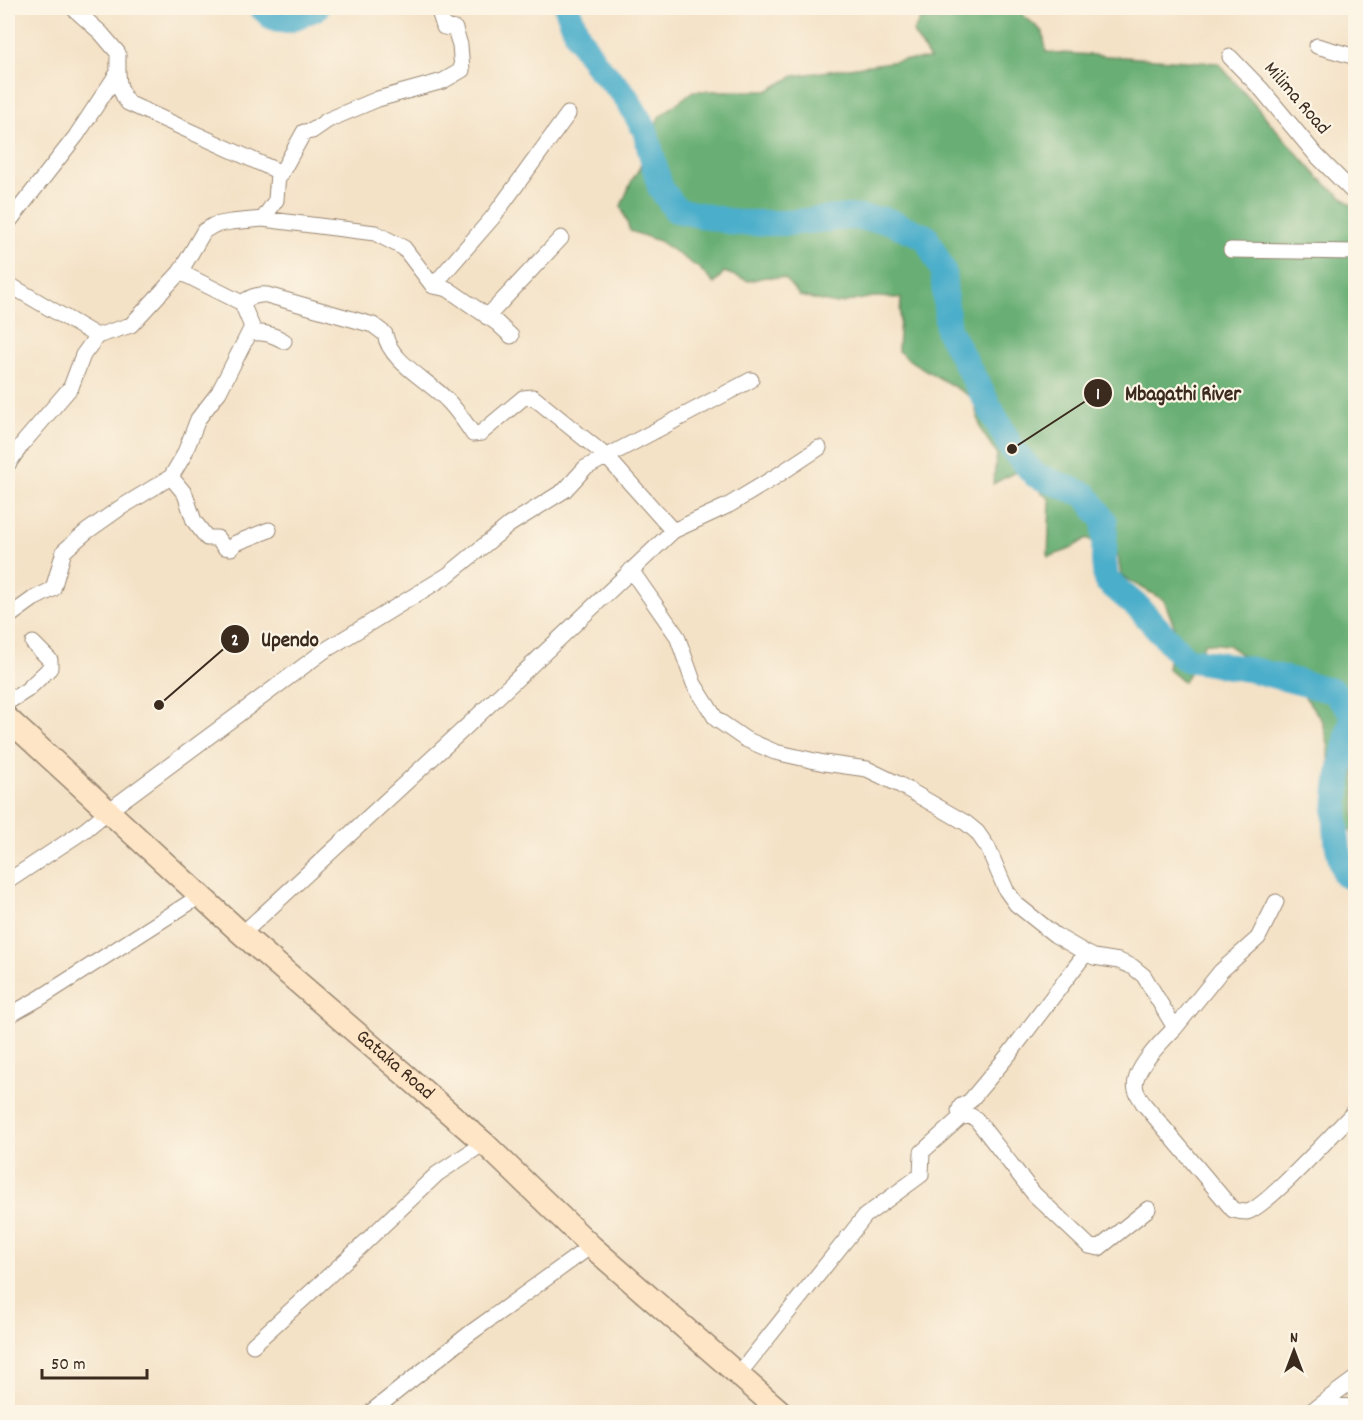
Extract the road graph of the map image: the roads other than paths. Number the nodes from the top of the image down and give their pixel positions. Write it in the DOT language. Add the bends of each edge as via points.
graph roads {
  1 [pos="73,8"];
  2 [pos="438,8"];
  3 [pos="1317,46"];
  4 [pos="1230,57"];
  5 [pos="1356,57"];
  6 [pos="117,74"];
  7 [pos="568,114"];
  8 [pos="279,177"];
  9 [pos="1356,195"];
  10 [pos="263,219"];
  11 [pos="8,223"];
  12 [pos="561,238"];
  13 [pos="1231,250"];
  14 [pos="1356,252"];
  15 [pos="180,272"];
  16 [pos="8,284"];
  17 [pos="433,286"];
  18 [pos="242,303"];
  19 [pos="487,317"];
  20 [pos="97,336"];
  21 [pos="512,336"];
  22 [pos="284,341"];
  23 [pos="234,362"];
  24 [pos="751,380"];
  25 [pos="819,448"];
  26 [pos="606,456"];
  27 [pos="8,464"];
  28 [pos="171,477"];
  29 [pos="269,530"];
  30 [pos="673,531"];
  31 [pos="631,570"];
  32 [pos="8,617"];
  33 [pos="33,643"];
  34 [pos="8,702"];
  35 [pos="8,719"];
  36 [pos="107,812"];
  37 [pos="8,881"];
  38 [pos="201,896"];
  39 [pos="1276,902"];
  40 [pos="242,934"];
  41 [pos="1086,954"];
  42 [pos="8,1016"];
  43 [pos="1175,1028"];
  44 [pos="1356,1110"];
  45 [pos="961,1117"];
  46 [pos="484,1143"];
  47 [pos="1148,1209"];
  48 [pos="591,1246"];
  49 [pos="253,1345"];
  50 [pos="738,1375"];
  51 [pos="1356,1378"];
  52 [pos="1316,1408"];
  53 [pos="1356,1408"];
  54 [pos="371,1413"];
  55 [pos="781,1413"];
  1 -- 6 [label="street" via="118,53"];
  2 -- 8 [label="street" via="444,27 455,29 462,70 443,81 378,99 304,132"];
  3 -- 5 [label="street"];
  4 -- 9 [label="street, Milima Road"];
  6 -- 8 [label="street" via="120,92 128,103 275,170"];
  6 -- 11 [label="street" via="76,136"];
  7 -- 17 [label="street" via="493,217"];
  8 -- 10 [label="street" via="276,200"];
  10 -- 15 [label="street" via="213,225 204,231"];
  10 -- 17 [label="street" via="375,233 404,248"];
  12 -- 19 [label="street"];
  13 -- 14 [label="street"];
  15 -- 18 [label="street"];
  15 -- 20 [label="street" via="131,325"];
  16 -- 20 [label="street"];
  17 -- 19 [label="street" via="448,289"];
  18 -- 23 [label="street" via="252,327"];
  18 -- 26 [label="street" via="259,294 267,295 373,325 385,334 386,344 407,366 449,402 473,434 481,433 528,396"];
  19 -- 21 [label="street"];
  20 -- 27 [label="street" via="83,355 71,387"];
  22 -- 23 [label="street" via="270,334 249,333"];
  23 -- 28 [label="street" via="219,392 198,419"];
  24 -- 26 [label="street"];
  25 -- 30 [label="street" via="729,505"];
  26 -- 30 [label="street"];
  26 -- 36 [label="street" via="585,468 566,490 509,525 448,575 324,651"];
  28 -- 29 [label="street" via="185,494 194,521 207,537 217,538 224,547 231,548"];
  28 -- 32 [label="street" via="112,514 64,551 53,589"];
  30 -- 31 [label="street"];
  31 -- 40 [label="street"];
  31 -- 41 [label="street" via="677,636 694,684 716,719 745,739 775,752 867,769 966,823 988,848 1016,904"];
  33 -- 34 [label="street" via="50,660 50,668"];
  35 -- 36 [label="street, Gataka Road"];
  36 -- 37 [label="street"];
  36 -- 38 [label="street, Gataka Road"];
  38 -- 40 [label="street, Gataka Road"];
  38 -- 42 [label="street"];
  39 -- 43 [label="street" via="1258,938 1221,971"];
  40 -- 46 [label="street, Gataka Road"];
  41 -- 43 [label="street" via="1119,961 1144,976"];
  41 -- 45 [label="street" via="1004,1061 970,1101 961,1106"];
  43 -- 44 [label="street" via="1136,1077 1135,1090 1233,1210 1246,1212 1276,1192"];
  45 -- 47 [label="street" via="976,1119 1034,1194 1089,1246 1099,1248"];
  45 -- 50 [label="street" via="922,1152 921,1175 866,1216"];
  46 -- 48 [label="street, Gataka Road"];
  46 -- 49 [label="street" via="437,1174"];
  48 -- 50 [label="street, Gataka Road"];
  48 -- 54 [label="street" via="469,1334"];
  50 -- 55 [label="street, Gataka Road"];
  51 -- 52 [label="street"];
  52 -- 53 [label="street"];
}
